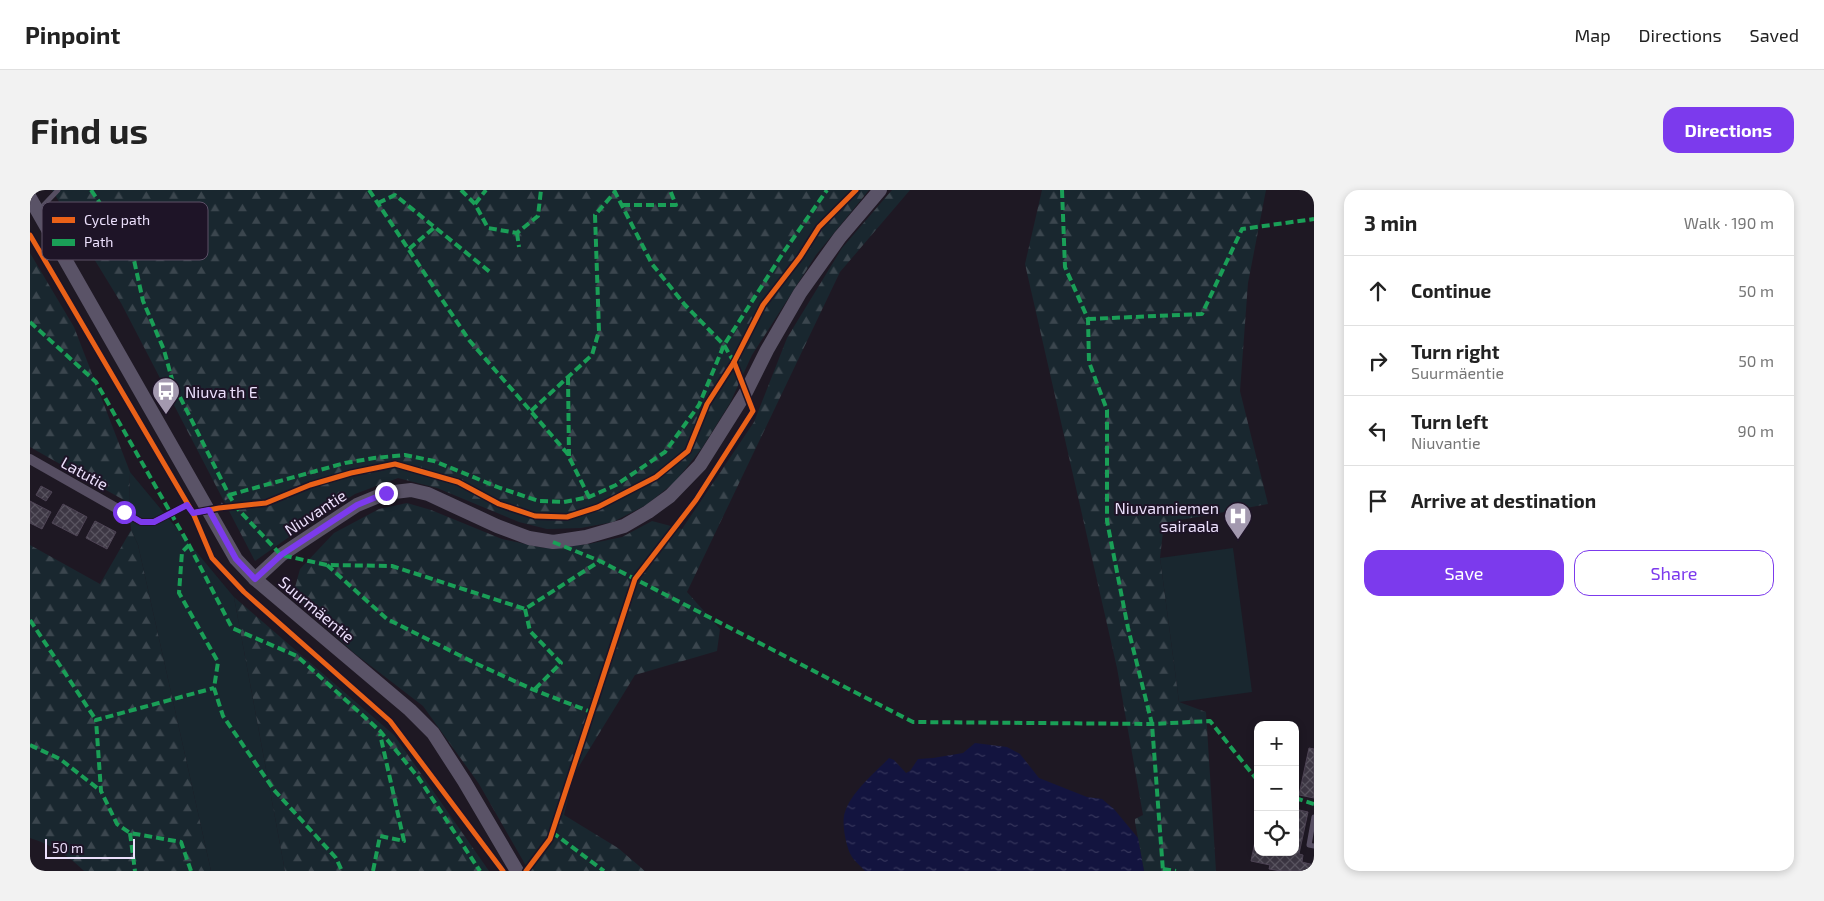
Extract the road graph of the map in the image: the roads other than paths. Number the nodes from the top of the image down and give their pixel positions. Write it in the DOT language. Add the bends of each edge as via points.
graph roads {
  1 [pos="58,190"];
  2 [pos="880,190"];
  3 [pos="30,198"];
  4 [pos="47,202"];
  5 [pos="42,207"];
  6 [pos="38,211"];
  7 [pos="42,218"];
  8 [pos="67,260"];
  9 [pos="30,459"];
  10 [pos="124,512"];
  11 [pos="255,579"];
  12 [pos="1314,817"];
  13 [pos="1314,846"];
  14 [pos="517,871"];
  1 -- 4 [label="lane"];
  2 -- 11 [label="main road, Niuvantie" via="840,237 800,293 746,392 700,465 670,496 648,512 624,526 553,542 529,538 497,526 428,494 412,490 386,493 357,505 281,555"];
  3 -- 6 [label="main road, Suurmäentie"];
  5 -- 6 [label="lane"];
  6 -- 7 [label="main road, Suurmäentie"];
  8 -- 11 [label="main road, Suurmäentie" via="214,509 236,559"];
  9 -- 10 [label="street, Latutie"];
  11 -- 14 [label="main road, Suurmäentie" via="433,733"];
  12 -- 13 [label="lane" via="1309,845"];
}
